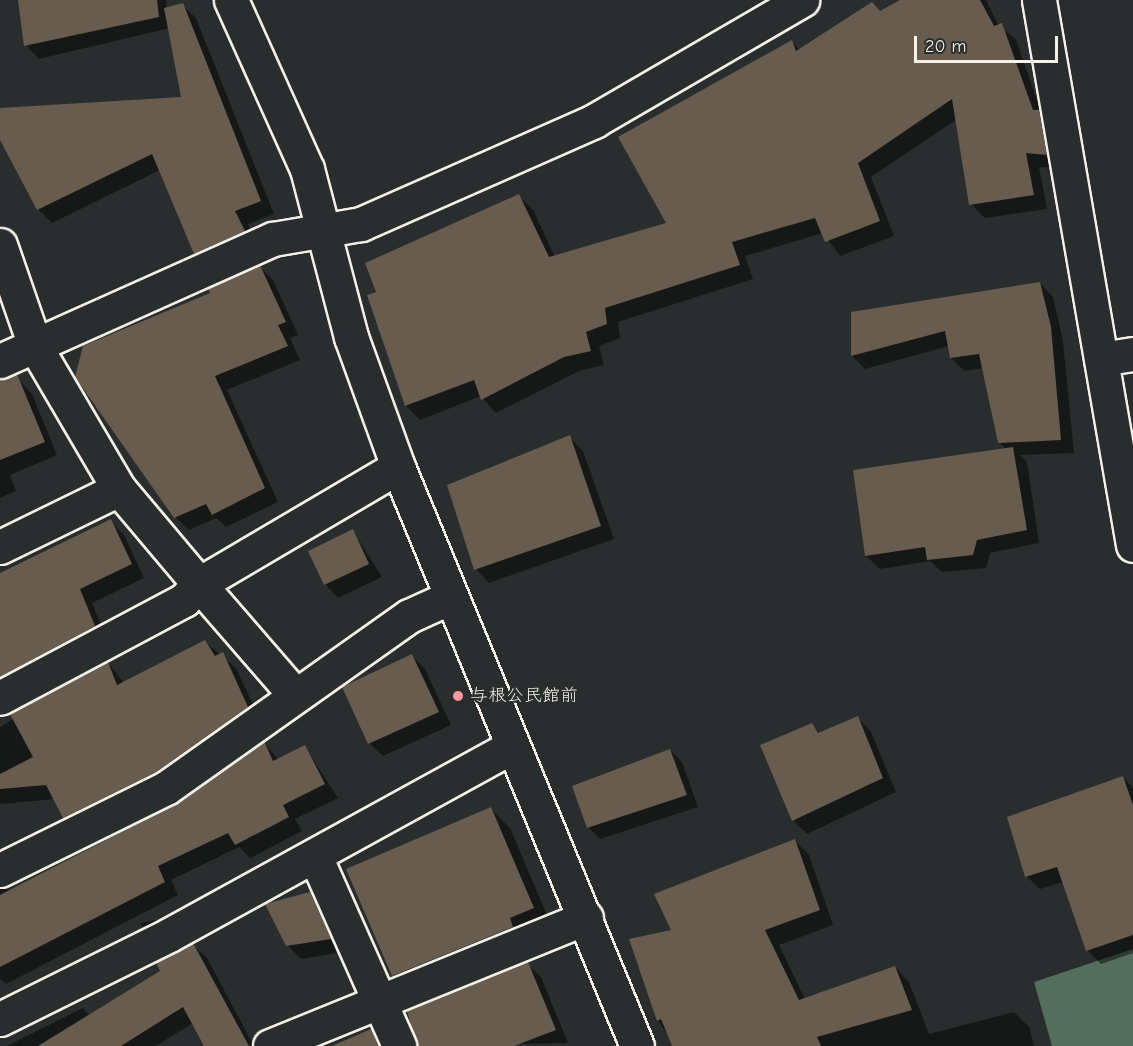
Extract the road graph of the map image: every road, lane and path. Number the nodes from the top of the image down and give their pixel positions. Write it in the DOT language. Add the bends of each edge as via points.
graph roads {
  1 [pos="231,0"];
  2 [pos="802,0"];
  3 [pos="1039,0"];
  4 [pos="324,234"];
  5 [pos="0,245"];
  6 [pos="35,346"];
  7 [pos="1133,354"];
  8 [pos="1101,359"];
  9 [pos="0,361"];
  10 [pos="398,467"];
  11 [pos="119,489"];
  12 [pos="1133,545"];
  13 [pos="0,547"];
  14 [pos="199,584"];
  15 [pos="451,597"];
  16 [pos="295,695"];
  17 [pos="0,698"];
  18 [pos="511,747"];
  19 [pos="315,856"];
  20 [pos="0,870"];
  21 [pos="586,918"];
  22 [pos="380,999"];
  23 [pos="0,1019"];
  24 [pos="270,1046"];
  25 [pos="399,1046"];
  26 [pos="637,1046"];
  1 -- 4 [label="street" via="307,169"];
  2 -- 4 [label="street" via="594,121 362,224"];
  3 -- 8 [label="street"];
  4 -- 6 [label="street" via="273,239"];
  4 -- 10 [label="street" via="351,337"];
  5 -- 6 [label="street"];
  6 -- 9 [label="street"];
  6 -- 11 [label="street"];
  7 -- 8 [label="street"];
  8 -- 12 [label="street"];
  10 -- 14 [label="street"];
  10 -- 15 [label="street"];
  11 -- 13 [label="street"];
  11 -- 14 [label="street"];
  14 -- 16 [label="street"];
  14 -- 17 [label="street" via="184,600"];
  15 -- 16 [label="street" via="409,616"];
  15 -- 18 [label="street"];
  16 -- 20 [label="street" via="166,788"];
  18 -- 19 [label="street"];
  18 -- 21 [label="street"];
  19 -- 22 [label="street"];
  19 -- 23 [label="street"];
  21 -- 22 [label="street"];
  21 -- 26 [label="street"];
  22 -- 24 [label="street"];
  22 -- 25 [label="street"];
}
